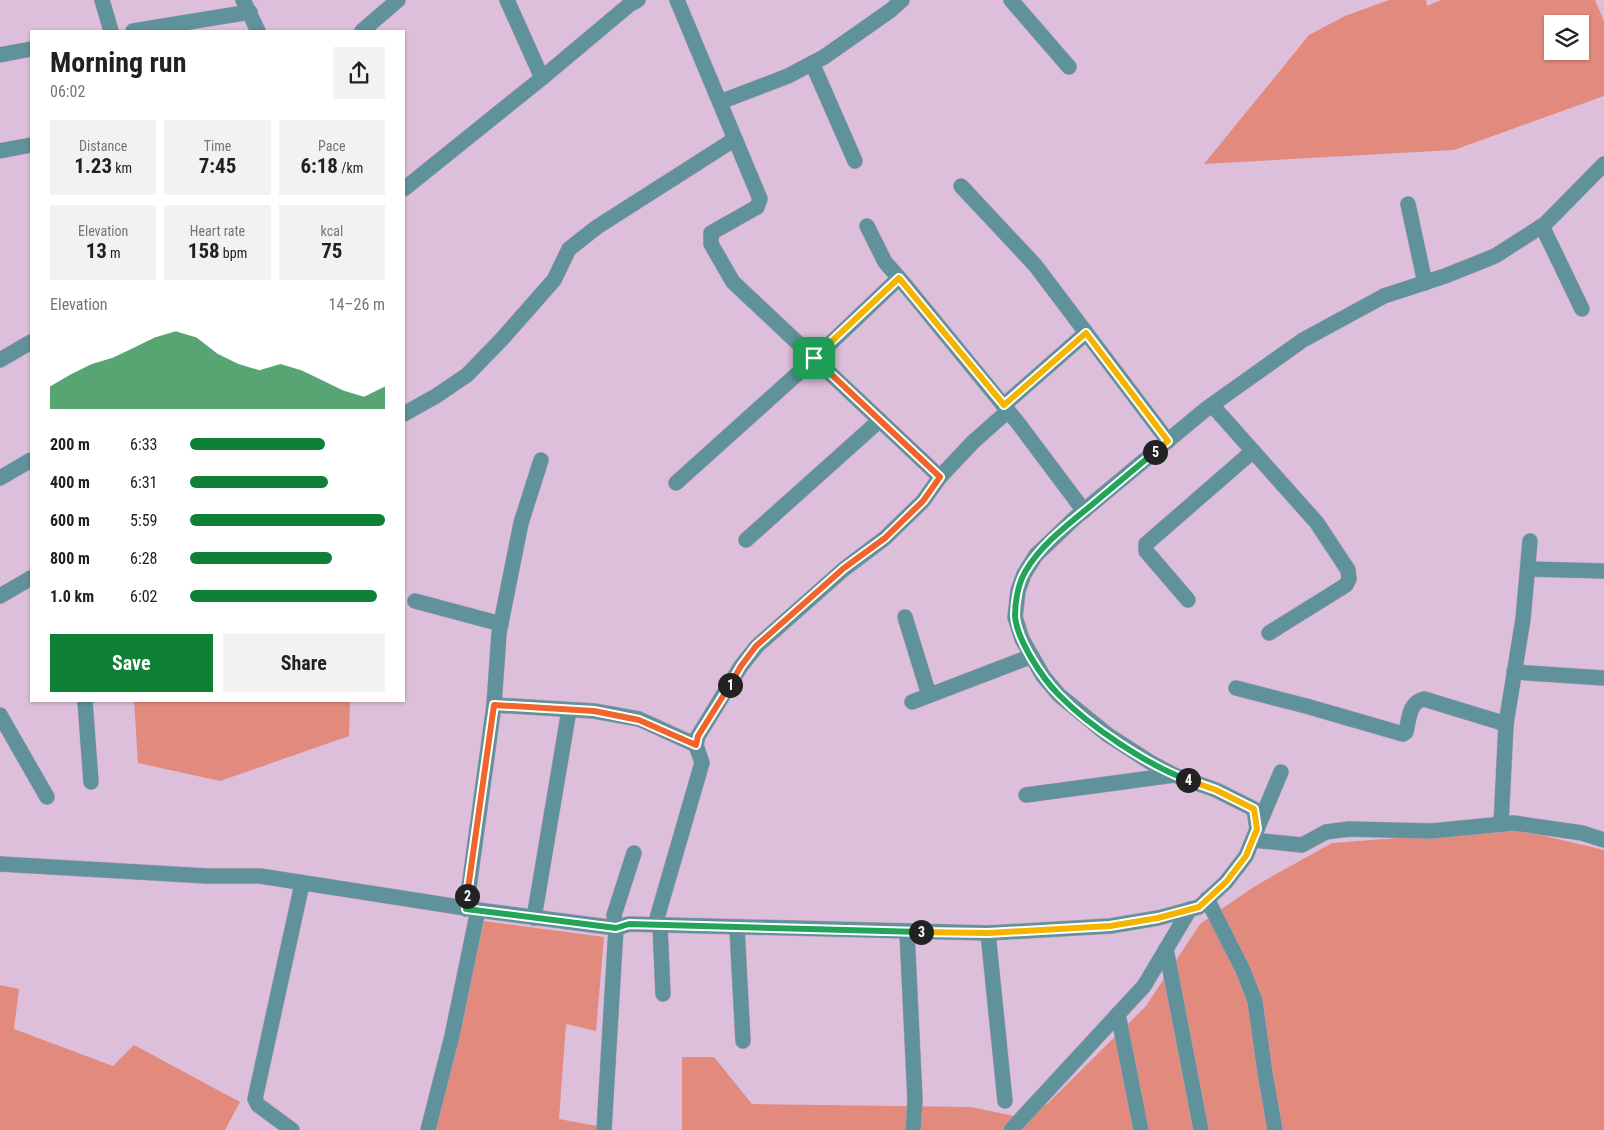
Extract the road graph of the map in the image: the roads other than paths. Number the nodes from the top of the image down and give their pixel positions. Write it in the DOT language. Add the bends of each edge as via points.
graph roads {
  1 [pos="102,0"];
  2 [pos="398,0"];
  3 [pos="507,0"];
  4 [pos="638,0"];
  5 [pos="677,0"];
  6 [pos="902,0"];
  7 [pos="1011,0"];
  8 [pos="246,6"];
  9 [pos="111,30"];
  10 [pos="137,30"];
  11 [pos="258,30"];
  12 [pos="363,30"];
  13 [pos="30,50"];
  14 [pos="0,55"];
  15 [pos="812,63"];
  16 [pos="1069,67"];
  17 [pos="542,78"];
  18 [pos="720,102"];
  19 [pos="735,139"];
  20 [pos="30,145"];
  21 [pos="0,151"];
  22 [pos="855,161"];
  23 [pos="1604,164"];
  24 [pos="960,186"];
  25 [pos="405,188"];
  26 [pos="1408,204"];
  27 [pos="867,226"];
  28 [pos="1542,226"];
  29 [pos="899,278"];
  30 [pos="1425,283"];
  31 [pos="1582,308"];
  32 [pos="1086,333"];
  33 [pos="30,343"];
  34 [pos="814,358"];
  35 [pos="0,360"];
  36 [pos="1212,405"];
  37 [pos="1006,408"];
  38 [pos="405,413"];
  39 [pos="880,420"];
  40 [pos="1168,441"];
  41 [pos="1252,451"];
  42 [pos="541,460"];
  43 [pos="30,461"];
  44 [pos="940,477"];
  45 [pos="0,478"];
  46 [pos="676,483"];
  47 [pos="1084,511"];
  48 [pos="746,540"];
  49 [pos="1530,541"];
  50 [pos="1528,569"];
  51 [pos="1604,571"];
  52 [pos="30,579"];
  53 [pos="0,596"];
  54 [pos="1188,600"];
  55 [pos="416,602"];
  56 [pos="905,617"];
  57 [pos="501,624"];
  58 [pos="1269,632"];
  59 [pos="1032,656"];
  60 [pos="1514,672"];
  61 [pos="1604,678"];
  62 [pos="1236,688"];
  63 [pos="929,695"];
  64 [pos="85,702"];
  65 [pos="912,702"];
  66 [pos="494,705"];
  67 [pos="569,710"];
  68 [pos="0,715"];
  69 [pos="1506,724"];
  70 [pos="696,745"];
  71 [pos="1281,772"];
  72 [pos="1174,775"];
  73 [pos="91,782"];
  74 [pos="1026,795"];
  75 [pos="47,797"];
  76 [pos="1501,825"];
  77 [pos="1255,834"];
  78 [pos="1604,840"];
  79 [pos="634,853"];
  80 [pos="0,864"];
  81 [pos="302,884"];
  82 [pos="1207,899"];
  83 [pos="1190,909"];
  84 [pos="472,910"];
  85 [pos="534,918"];
  86 [pos="658,925"];
  87 [pos="616,928"];
  88 [pos="737,928"];
  89 [pos="907,932"];
  90 [pos="988,933"];
  91 [pos="1166,949"];
  92 [pos="663,994"];
  93 [pos="1118,1014"];
  94 [pos="743,1041"];
  95 [pos="1004,1101"];
  96 [pos="292,1130"];
  97 [pos="428,1130"];
  98 [pos="604,1130"];
  99 [pos="913,1130"];
  100 [pos="1011,1130"];
  101 [pos="1141,1130"];
  102 [pos="1201,1130"];
  103 [pos="1275,1130"];
  1 -- 9 [label="street"];
  2 -- 12 [label="street"];
  3 -- 17 [label="street"];
  4 -- 17 [label="street"];
  5 -- 18 [label="street"];
  6 -- 15 [label="street"];
  7 -- 16 [label="street"];
  8 -- 10 [label="street"];
  8 -- 11 [label="street"];
  13 -- 14 [label="street"];
  15 -- 18 [label="street" via="788,76"];
  15 -- 22 [label="street"];
  17 -- 25 [label="street"];
  18 -- 19 [label="street"];
  19 -- 34 [label="street" via="760,199 757,207 711,233 711,244 733,282"];
  19 -- 38 [label="street" via="597,227 569,249 554,280 467,375"];
  20 -- 21 [label="street"];
  23 -- 28 [label="street"];
  24 -- 32 [label="street" via="1035,265"];
  26 -- 30 [label="street"];
  27 -- 29 [label="street" via="885,262"];
  28 -- 30 [label="street" via="1495,256"];
  28 -- 31 [label="street"];
  29 -- 34 [label="street"];
  29 -- 37 [label="street"];
  30 -- 36 [label="street" via="1384,296 1303,340"];
  32 -- 37 [label="street"];
  32 -- 40 [label="street"];
  33 -- 35 [label="street"];
  34 -- 39 [label="street"];
  34 -- 46 [label="street"];
  36 -- 40 [label="street"];
  36 -- 41 [label="street"];
  37 -- 44 [label="street"];
  37 -- 47 [label="street"];
  39 -- 44 [label="street"];
  39 -- 48 [label="street"];
  40 -- 47 [label="street"];
  41 -- 54 [label="street" via="1146,544 1146,551"];
  41 -- 58 [label="street" via="1317,523 1348,570 1349,579 1346,585"];
  42 -- 57 [label="street" via="521,523"];
  43 -- 45 [label="street"];
  44 -- 70 [label="street" via="923,501 885,538 844,568 756,646 698,736"];
  47 -- 59 [label="street" via="1036,555 1024,574 1015,617"];
  49 -- 50 [label="street"];
  50 -- 51 [label="street"];
  50 -- 60 [label="street"];
  52 -- 53 [label="street"];
  55 -- 57 [label="street"];
  56 -- 63 [label="street"];
  57 -- 66 [label="street"];
  59 -- 63 [label="street"];
  59 -- 72 [label="street" via="1043,676 1078,712 1108,735"];
  60 -- 61 [label="street"];
  60 -- 69 [label="street"];
  62 -- 69 [label="street" via="1403,734 1411,708 1424,698"];
  63 -- 65 [label="street"];
  64 -- 73 [label="street"];
  66 -- 67 [label="street"];
  66 -- 84 [label="street"];
  67 -- 70 [label="street" via="594,711 639,720"];
  67 -- 85 [label="street"];
  68 -- 75 [label="street"];
  69 -- 76 [label="street"];
  70 -- 86 [label="street" via="702,763"];
  71 -- 77 [label="street"];
  72 -- 74 [label="street"];
  72 -- 77 [label="street" via="1216,790 1254,809"];
  76 -- 77 [label="street" via="1431,831 1349,829 1326,832 1302,845"];
  76 -- 78 [label="street" via="1514,823 1582,833"];
  77 -- 82 [label="street" via="1246,856 1226,882"];
  79 -- 87 [label="street" via="614,916"];
  80 -- 81 [label="street" via="260,876"];
  81 -- 84 [label="street"];
  81 -- 96 [label="street" via="255,1099 258,1105"];
  82 -- 83 [label="street" via="1199,907"];
  82 -- 103 [label="street" via="1255,1001"];
  83 -- 90 [label="street" via="1110,926"];
  83 -- 91 [label="street"];
  84 -- 85 [label="street"];
  84 -- 97 [label="street" via="452,1036"];
  85 -- 87 [label="street"];
  86 -- 87 [label="street" via="629,924"];
  86 -- 88 [label="street"];
  86 -- 92 [label="street"];
  87 -- 98 [label="street"];
  88 -- 89 [label="street"];
  88 -- 94 [label="street"];
  89 -- 90 [label="street"];
  89 -- 99 [label="street" via="915,1100"];
  90 -- 95 [label="street"];
  91 -- 93 [label="street" via="1144,986"];
  91 -- 102 [label="street"];
  93 -- 100 [label="street"];
  93 -- 101 [label="street"];
}
